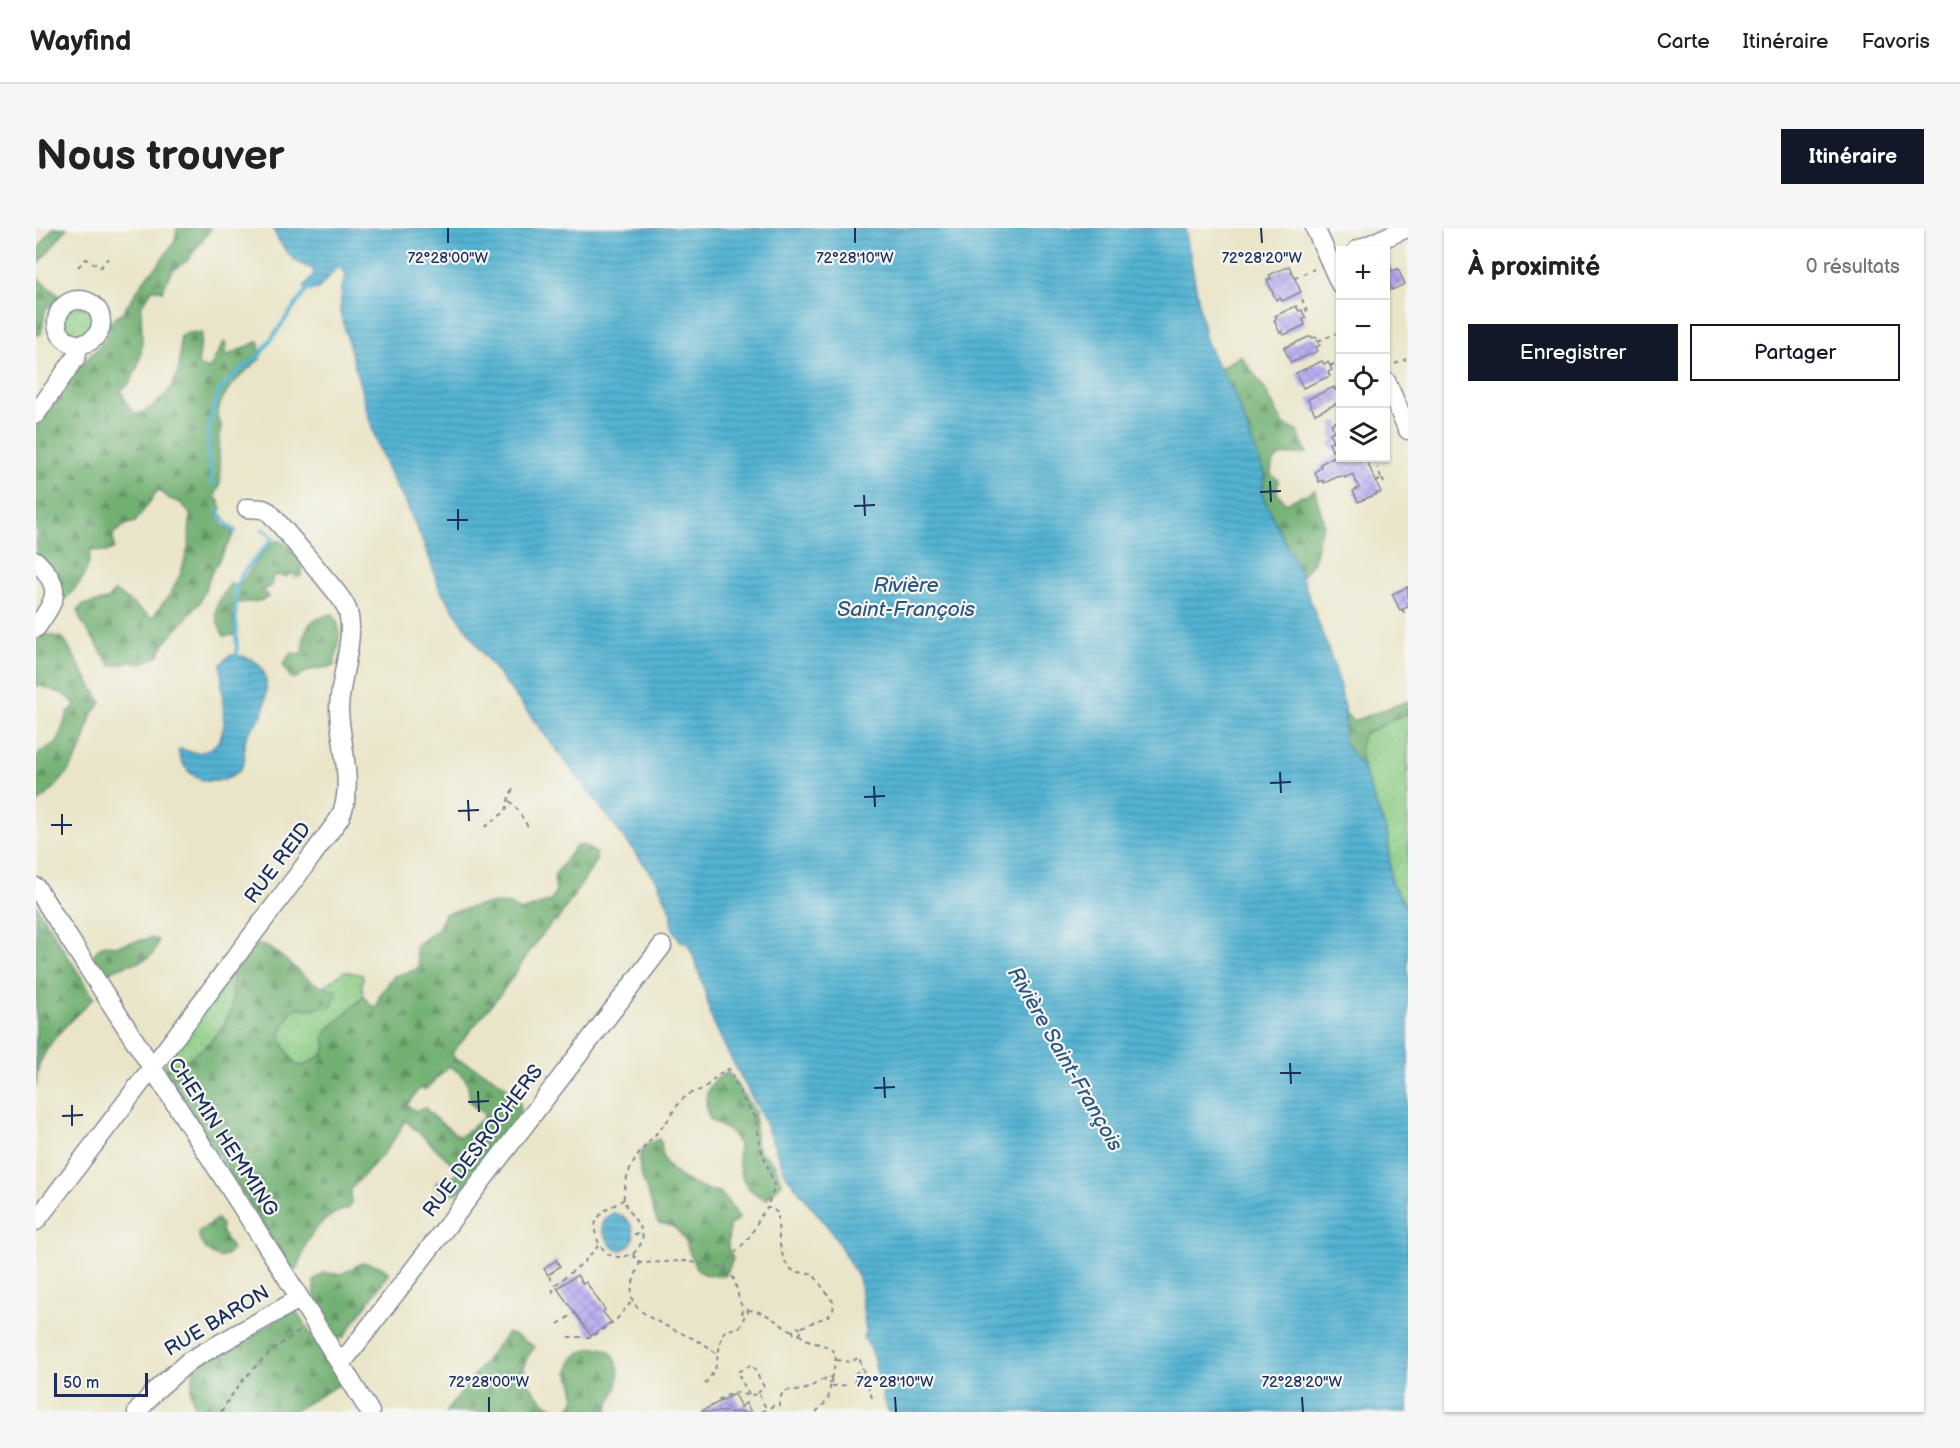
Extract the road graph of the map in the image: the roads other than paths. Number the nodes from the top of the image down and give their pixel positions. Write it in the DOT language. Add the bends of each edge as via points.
graph roads {
  1 [pos="1315,228"];
  2 [pos="1407,228"];
  3 [pos="1366,246"];
  4 [pos="1328,263"];
  5 [pos="1336,276"];
  6 [pos="79,344"];
  7 [pos="1390,386"];
  8 [pos="1402,399"];
  9 [pos="36,414"];
  10 [pos="1408,430"];
  11 [pos="247,508"];
  12 [pos="36,561"];
  13 [pos="36,628"];
  14 [pos="36,887"];
  15 [pos="662,946"];
  16 [pos="152,1067"];
  17 [pos="36,1221"];
  18 [pos="298,1299"];
  19 [pos="341,1364"];
  20 [pos="137,1412"];
  21 [pos="370,1412"];
  1 -- 4 [label="street"];
  2 -- 3 [label="street"];
  4 -- 5 [label="street"];
  6 -- 9 [label="street" via="76,357"];
  7 -- 8 [label="street"];
  8 -- 10 [label="street"];
  11 -- 16 [label="street, RUE REID" via="269,512 335,591 348,613 350,635 339,708 346,798 342,814 332,828"];
  12 -- 13 [label="street" via="51,581 55,595"];
  14 -- 16 [label="street, CHEMIN HEMMING"];
  15 -- 19 [label="street, RUE DESROCHERS"];
  16 -- 17 [label="street, RUE REID"];
  16 -- 18 [label="street, CHEMIN HEMMING"];
  18 -- 19 [label="street, CHEMIN HEMMING"];
  18 -- 20 [label="street, RUE BARON" via="189,1361"];
  19 -- 21 [label="street, CHEMIN HEMMING"];
}
